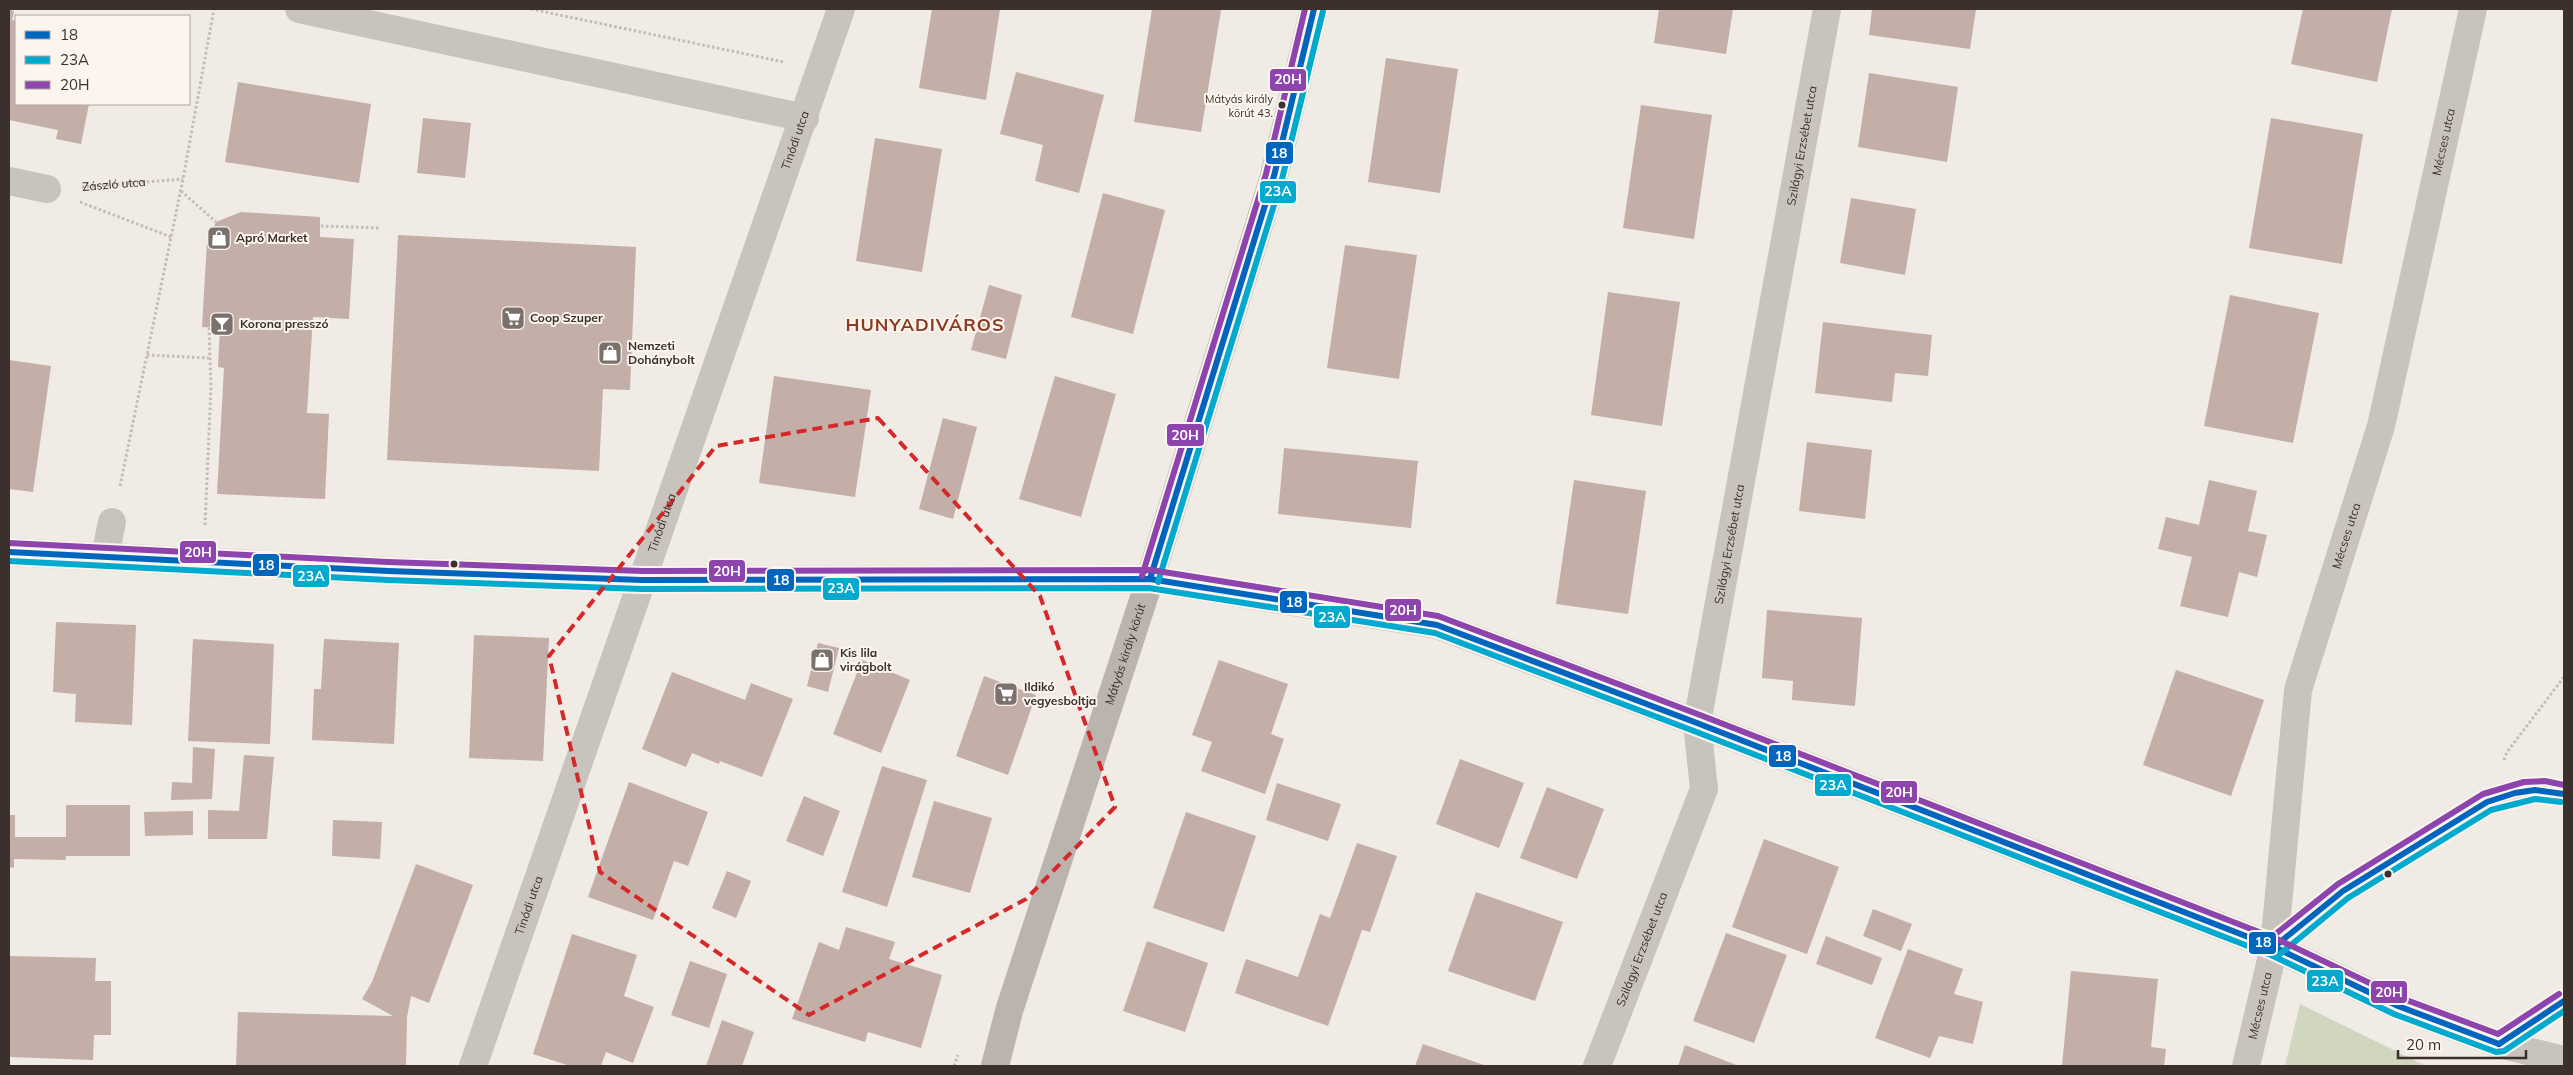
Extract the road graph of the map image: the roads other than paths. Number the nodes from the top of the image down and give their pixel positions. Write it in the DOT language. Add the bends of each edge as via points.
graph roads {
  1 [pos="299,9"];
  2 [pos="841,9"];
  3 [pos="1314,9"];
  4 [pos="1827,9"];
  5 [pos="2473,9"];
  6 [pos="805,118"];
  7 [pos="9,181"];
  8 [pos="47,189"];
  9 [pos="112,522"];
  10 [pos="9,552"];
  11 [pos="105,557"];
  12 [pos="1150,579"];
  13 [pos="642,580"];
  14 [pos="1697,723"];
  15 [pos="2564,794"];
  16 [pos="2274,948"];
  17 [pos="2564,1001"];
  18 [pos="2499,1044"];
  19 [pos="2564,1060"];
  20 [pos="473,1066"];
  21 [pos="995,1066"];
  22 [pos="1597,1066"];
  23 [pos="2246,1066"];
  1 -- 6 [label="street"];
  2 -- 6 [label="street, Tinódi utca"];
  3 -- 12 [label="street, Mátyás király körút" via="1274,176"];
  4 -- 14 [label="street, Szilágyi Erzsébet utca"];
  5 -- 16 [label="street, Mécses utca" via="2381,426 2298,690"];
  6 -- 13 [label="street, Tinódi utca"];
  7 -- 8 [label="street"];
  9 -- 11 [label="street"];
  10 -- 11 [label="street"];
  11 -- 13 [label="street"];
  12 -- 13 [label="street"];
  12 -- 14 [label="street" via="1437,625"];
  12 -- 21 [label="street, Mátyás király körút" via="1009,1011"];
  13 -- 20 [label="street, Tinódi utca"];
  14 -- 16 [label="street"];
  14 -- 22 [label="street, Szilágyi Erzsébet utca" via="1704,789"];
  15 -- 16 [label="lane" via="2535,789 2510,793 2487,802 2343,891"];
  16 -- 18 [label="street" via="2398,1006"];
  16 -- 23 [label="street, Mécses utca"];
  17 -- 18 [label="lane"];
  18 -- 19 [label="street"];
}
